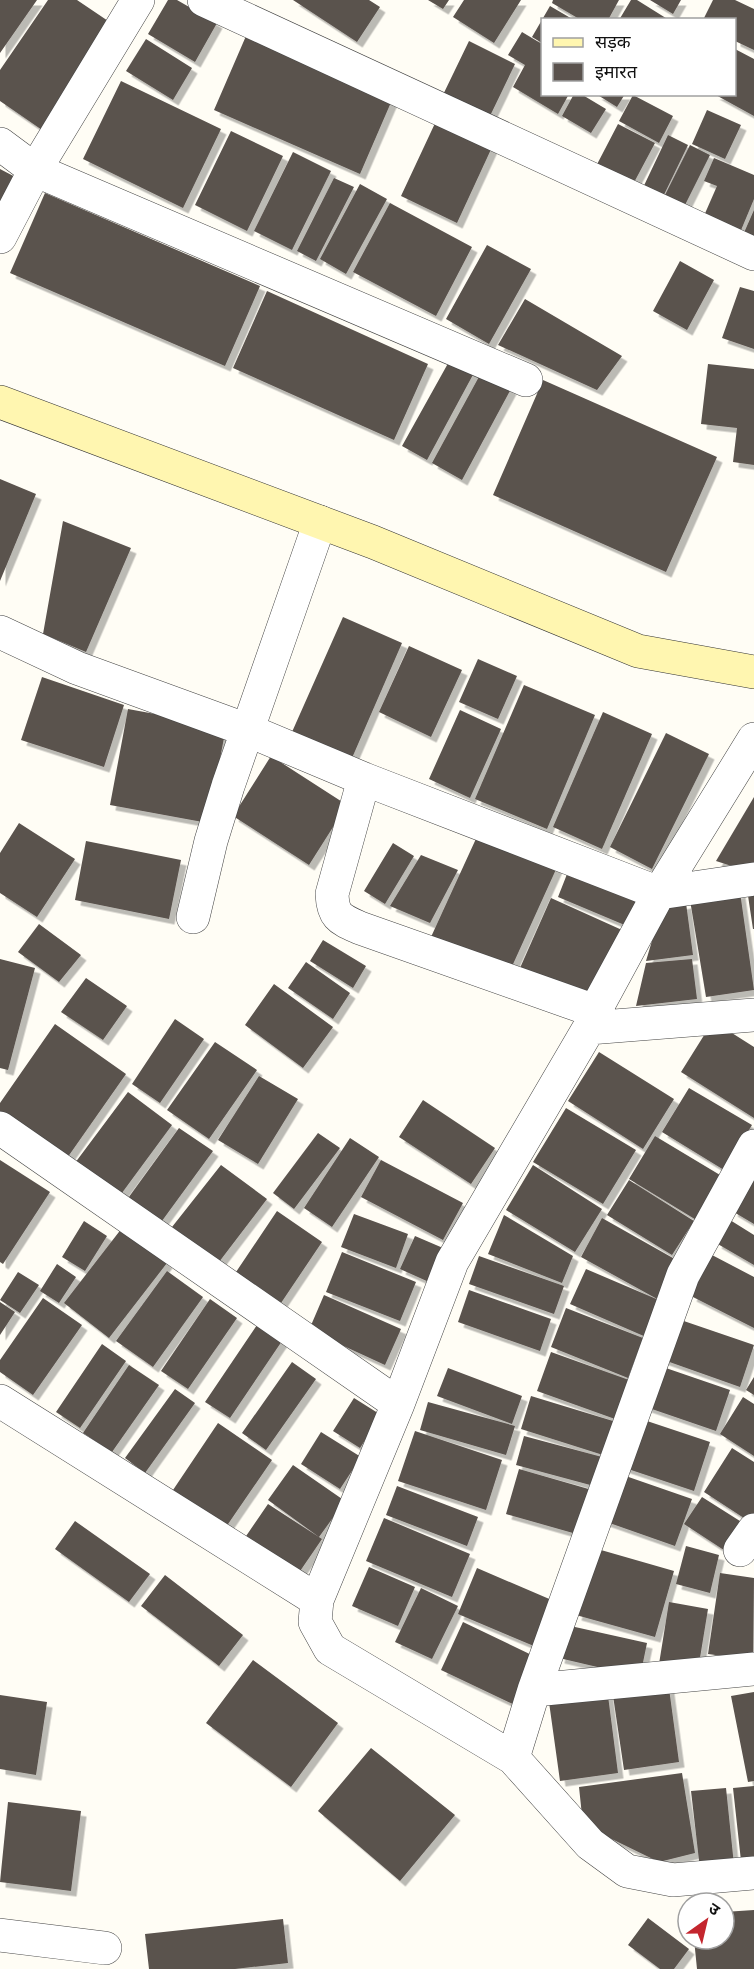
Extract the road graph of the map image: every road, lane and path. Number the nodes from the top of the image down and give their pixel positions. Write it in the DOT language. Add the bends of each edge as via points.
graph roads {
  1 [pos="138,0"];
  2 [pos="204,0"];
  3 [pos="0,144"];
  4 [pos="35,170"];
  5 [pos="0,237"];
  6 [pos="754,254"];
  7 [pos="526,380"];
  8 [pos="0,402"];
  9 [pos="320,522"];
  10 [pos="0,632"];
  11 [pos="754,672"];
  12 [pos="247,730"];
  13 [pos="754,739"];
  14 [pos="364,779"];
  15 [pos="754,879"];
  16 [pos="659,893"];
  17 [pos="193,917"];
  18 [pos="754,1015"];
  19 [pos="592,1019"];
  20 [pos="0,1128"];
  21 [pos="754,1146"];
  22 [pos="0,1401"];
  23 [pos="398,1404"];
  24 [pos="317,1600"];
  25 [pos="754,1669"];
  26 [pos="534,1690"];
  27 [pos="513,1758"];
  28 [pos="754,1873"];
  29 [pos="0,1935"];
  30 [pos="105,1948"];
  1 -- 4 [label="street"];
  2 -- 6 [label="street"];
  3 -- 4 [label="street"];
  4 -- 5 [label="street"];
  4 -- 7 [label="street"];
  8 -- 9 [label="street"];
  9 -- 11 [label="street" via="638,651"];
  9 -- 12 [label="street"];
  10 -- 12 [label="street" via="77,668"];
  12 -- 14 [label="street"];
  12 -- 17 [label="street"];
  13 -- 16 [label="street"];
  14 -- 16 [label="street"];
  14 -- 19 [label="street" via="332,894 333,908 340,919"];
  15 -- 16 [label="street"];
  16 -- 19 [label="street"];
  18 -- 19 [label="street"];
  19 -- 23 [label="street" via="452,1262"];
  20 -- 23 [label="street"];
  21 -- 26 [label="street" via="683,1275"];
  22 -- 24 [label="street"];
  23 -- 24 [label="street"];
  24 -- 27 [label="street" via="315,1622 330,1649"];
  25 -- 26 [label="street"];
  26 -- 27 [label="street"];
  27 -- 28 [label="street" via="590,1844 627,1871 674,1880"];
  29 -- 30 [label="street"];
}
